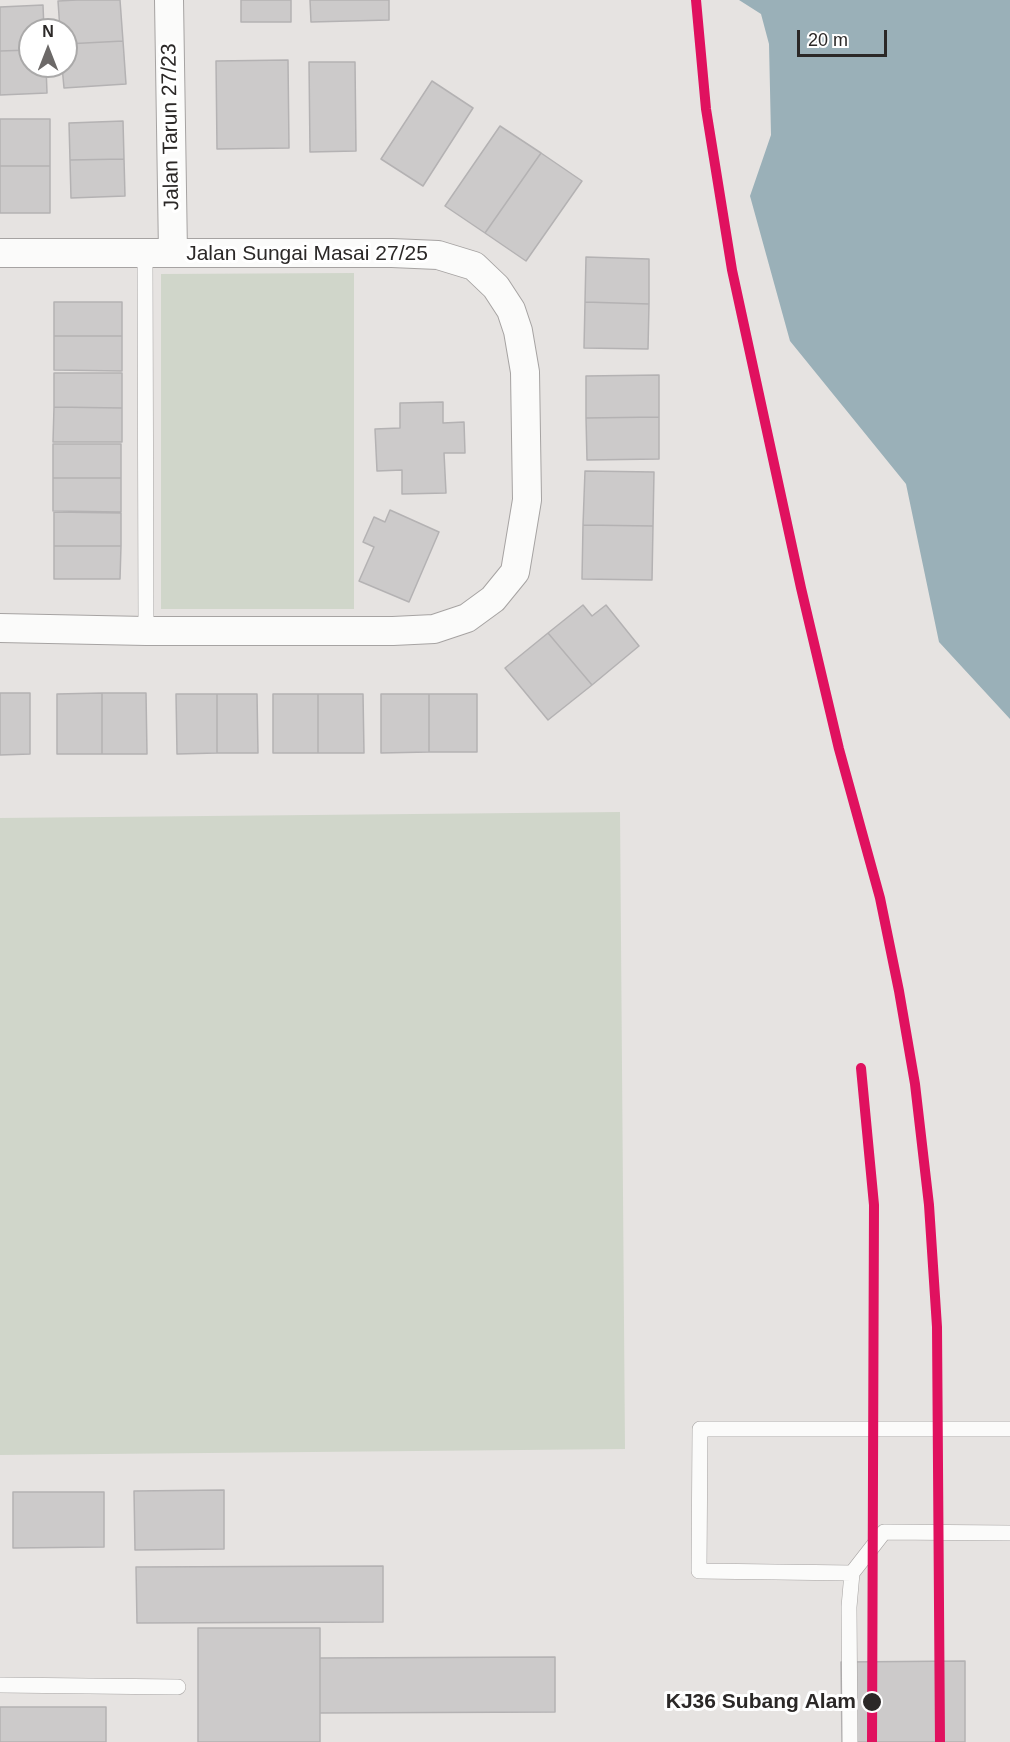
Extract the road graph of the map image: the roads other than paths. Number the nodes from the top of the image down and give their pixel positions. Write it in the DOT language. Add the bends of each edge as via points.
graph roads {
  1 [pos="169,0"];
  2 [pos="0,253"];
  3 [pos="159,253"];
  4 [pos="0,628"];
  5 [pos="146,631"];
  6 [pos="1010,1429"];
  7 [pos="1010,1533"];
  8 [pos="852,1573"];
  9 [pos="0,1685"];
  10 [pos="178,1687"];
  11 [pos="849,1742"];
  1 -- 3 [label="street, Jalan Tarun 27/23"];
  2 -- 3 [label="street, Jalan Sungai Masai 27/25"];
  3 -- 5 [label="lane"];
  3 -- 5 [label="street, Jalan Sungai Masai 27/25" via="404,253 438,255 474,266 496,287 511,310 518,332 525,372 527,500 515,572 492,599 467,618 434,629 393,631"];
  4 -- 5 [label="street, Jalan Sungai Masai 27/25"];
  6 -- 8 [label="lane" via="700,1429 699,1571"];
  7 -- 8 [label="lane" via="884,1532"];
  8 -- 11 [label="lane"];
  9 -- 10 [label="lane"];
}
